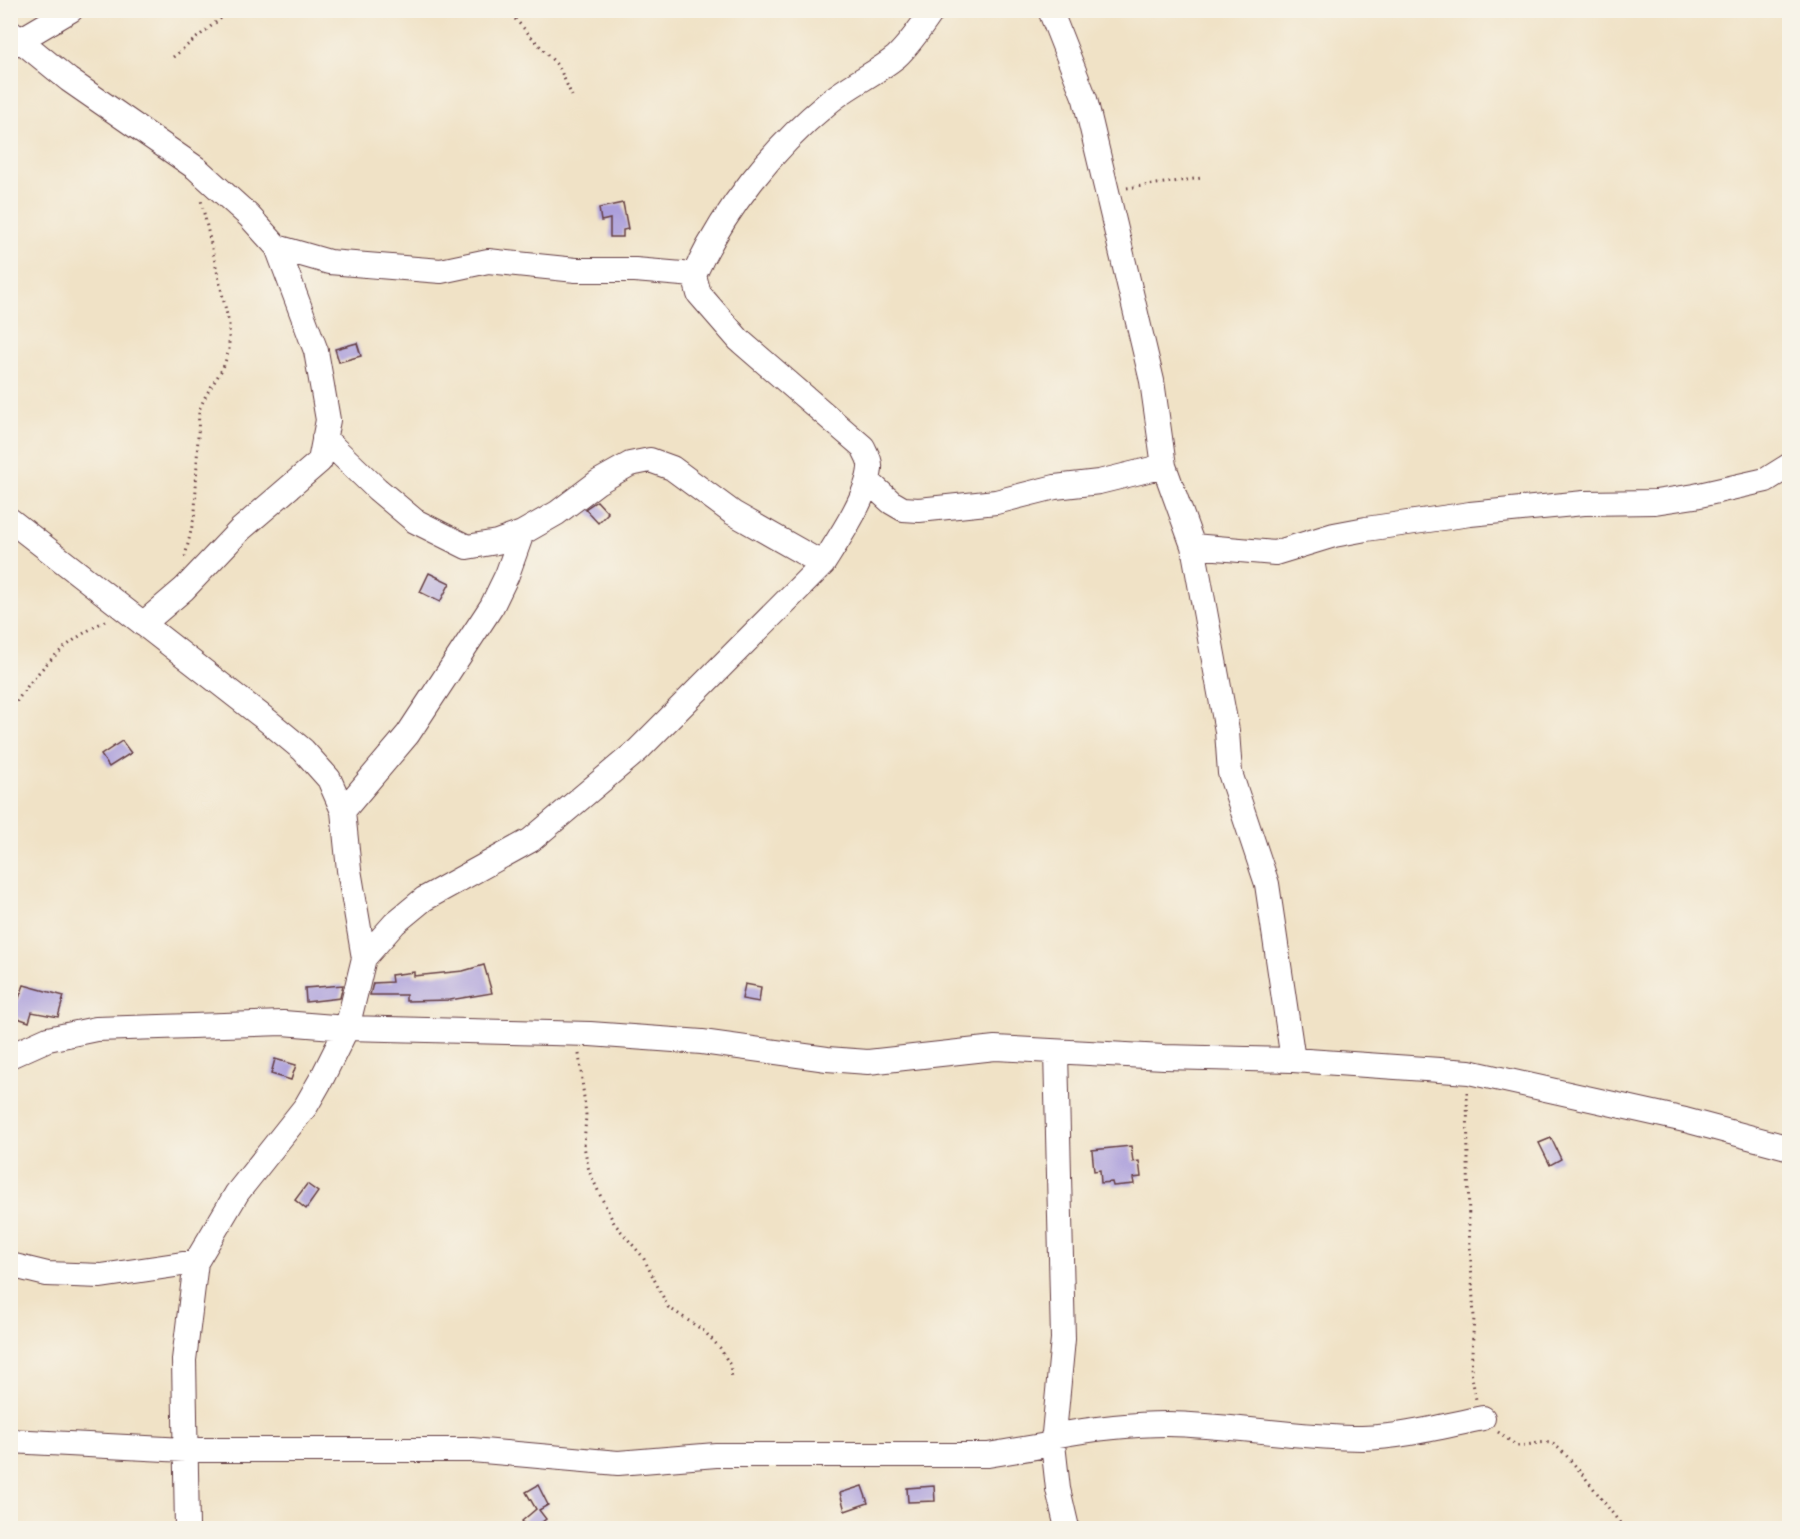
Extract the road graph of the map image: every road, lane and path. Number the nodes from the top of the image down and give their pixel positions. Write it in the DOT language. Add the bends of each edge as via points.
graph roads {
  1 [pos="71,10"];
  2 [pos="231,10"];
  3 [pos="507,10"];
  4 [pos="933,10"];
  5 [pos="1050,10"];
  6 [pos="14,39"];
  7 [pos="173,57"];
  8 [pos="572,96"];
  9 [pos="196,168"];
  10 [pos="1202,178"];
  11 [pos="1108,192"];
  12 [pos="277,248"];
  13 [pos="694,275"];
  14 [pos="324,438"];
  15 [pos="1790,465"];
  16 [pos="1164,466"];
  17 [pos="868,481"];
  18 [pos="15,531"];
  19 [pos="522,533"];
  20 [pos="1193,546"];
  21 [pos="823,564"];
  22 [pos="184,589"];
  23 [pos="123,609"];
  24 [pos="143,624"];
  25 [pos="10,712"];
  26 [pos="343,811"];
  27 [pos="364,958"];
  28 [pos="347,1028"];
  29 [pos="578,1034"];
  30 [pos="10,1037"];
  31 [pos="40,1043"];
  32 [pos="1056,1052"];
  33 [pos="10,1056"];
  34 [pos="1293,1060"];
  35 [pos="1469,1072"];
  36 [pos="1790,1148"];
  37 [pos="196,1262"];
  38 [pos="10,1265"];
  39 [pos="732,1378"];
  40 [pos="1483,1418"];
  41 [pos="1053,1440"];
  42 [pos="10,1441"];
  43 [pos="185,1450"];
  44 [pos="187,1528"];
  45 [pos="1067,1528"];
  46 [pos="1624,1528"];
  1 -- 6 [label="street"];
  2 -- 7 [label="path"];
  3 -- 8 [label="path" via="559,67"];
  4 -- 13 [label="street" via="896,57 827,103 788,140 752,181 715,235"];
  5 -- 11 [label="street" via="1078,76"];
  6 -- 9 [label="street"];
  9 -- 12 [label="street" via="249,216"];
  9 -- 22 [label="path" via="209,244 229,324 229,350 199,410 195,513 184,561"];
  10 -- 11 [label="path"];
  11 -- 16 [label="street" via="1152,381"];
  12 -- 13 [label="street" via="329,262 441,271 488,261 576,270"];
  12 -- 14 [label="street" via="316,351 328,420"];
  13 -- 17 [label="street" via="699,294 739,340 863,447 870,466"];
  14 -- 19 [label="street" via="415,521 451,540 467,547"];
  14 -- 22 [label="street" via="320,460 240,530"];
  15 -- 20 [label="street" via="1766,480 1654,502 1584,503 1470,514 1344,533 1275,553"];
  16 -- 17 [label="street" via="996,502 919,510 897,505"];
  16 -- 20 [label="street"];
  17 -- 21 [label="street"];
  18 -- 23 [label="street"];
  19 -- 21 [label="street" via="598,482 630,464 650,460 672,468 733,513"];
  19 -- 26 [label="street" via="492,606 408,734"];
  20 -- 34 [label="street" via="1227,731 1230,773 1267,884"];
  21 -- 27 [label="street" via="638,750 531,840 424,899 395,922"];
  22 -- 24 [label="street"];
  23 -- 24 [label="street"];
  23 -- 25 [label="path" via="62,648 33,677"];
  24 -- 26 [label="street" via="303,750 329,779"];
  26 -- 27 [label="street"];
  27 -- 28 [label="street"];
  28 -- 29 [label="street"];
  28 -- 31 [label="street" via="283,1023 96,1029"];
  28 -- 37 [label="street" via="306,1106 237,1194"];
  29 -- 32 [label="street" via="702,1041 868,1062 995,1048"];
  29 -- 39 [label="path" via="589,1171 614,1223 643,1257 659,1294 668,1306 704,1331 720,1348"];
  30 -- 31 [label="street"];
  31 -- 33 [label="street"];
  32 -- 34 [label="street"];
  32 -- 41 [label="street" via="1063,1340"];
  34 -- 35 [label="street"];
  35 -- 36 [label="street" via="1685,1120"];
  35 -- 40 [label="path" via="1466,1123 1473,1317 1471,1371"];
  37 -- 38 [label="street" via="101,1276 47,1274"];
  37 -- 43 [label="street" via="184,1360"];
  40 -- 41 [label="street" via="1364,1438 1168,1424 1116,1425"];
  40 -- 46 [label="path" via="1517,1446 1555,1444"];
  41 -- 43 [label="street" via="968,1456 716,1455 618,1462 472,1450"];
  41 -- 45 [label="street"];
  42 -- 43 [label="street"];
  43 -- 44 [label="street"];
}
